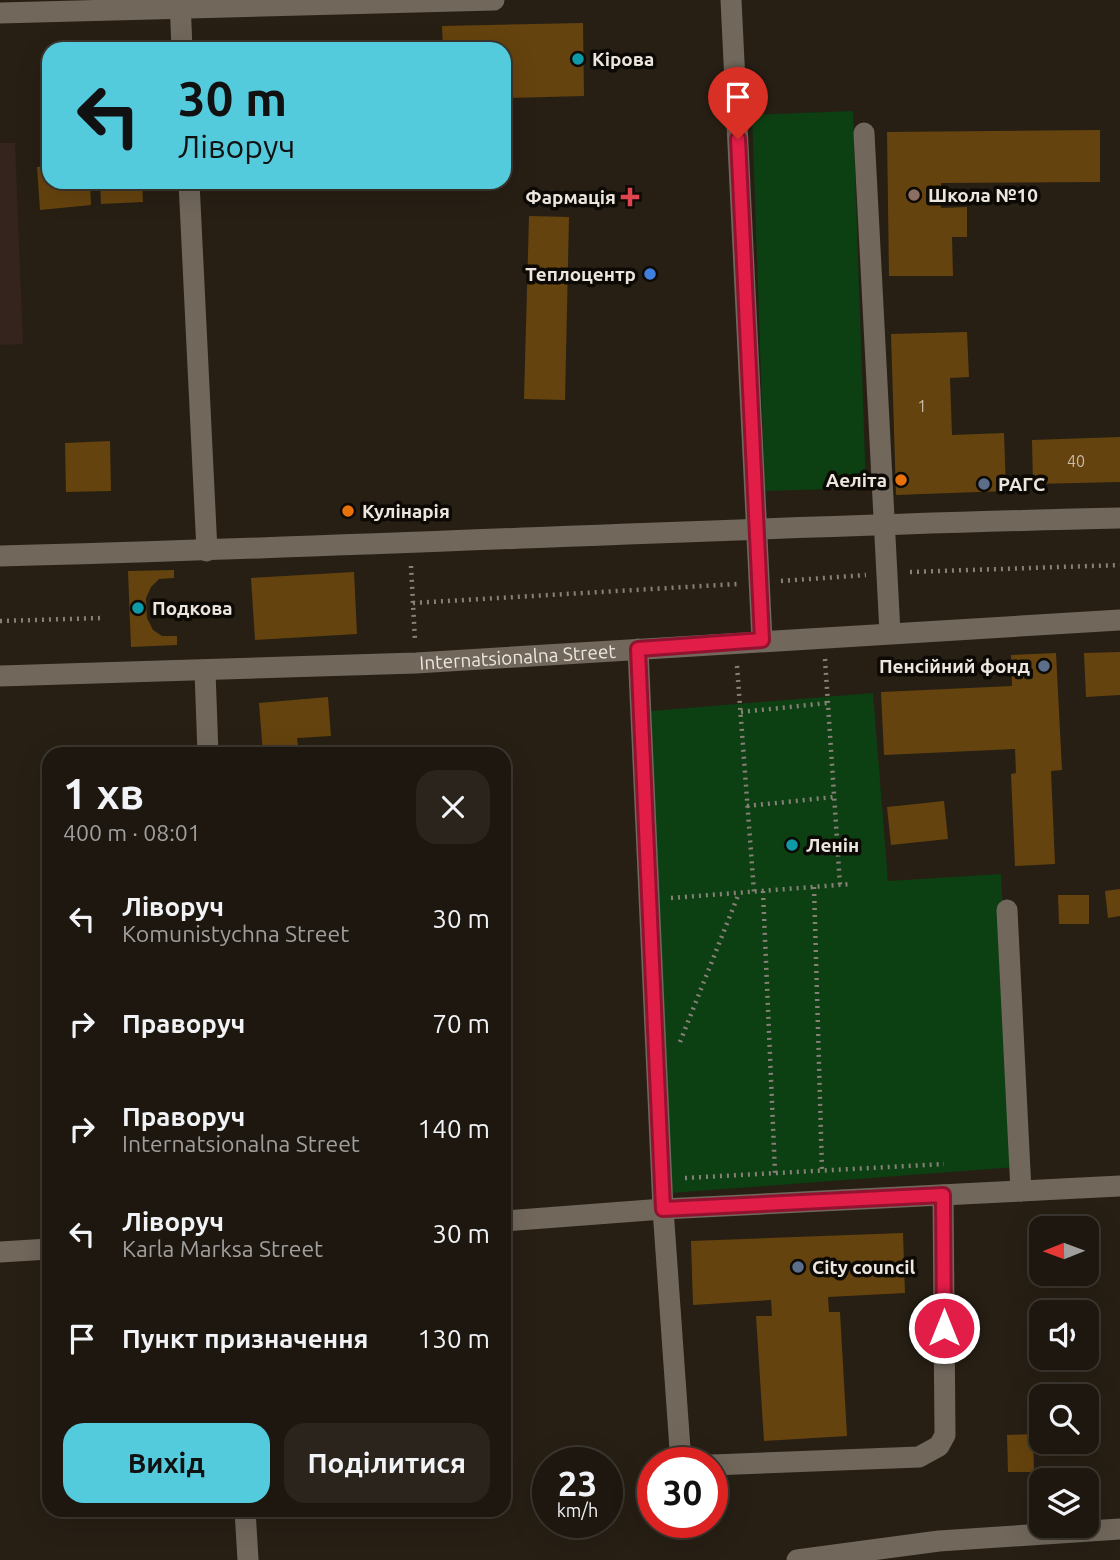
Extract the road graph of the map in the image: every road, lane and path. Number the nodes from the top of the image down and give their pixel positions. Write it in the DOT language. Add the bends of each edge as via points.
graph roads {
  1 [pos="494,0"];
  2 [pos="731,0"];
  3 [pos="180,4"];
  4 [pos="0,13"];
  5 [pos="182,42"];
  6 [pos="864,133"];
  7 [pos="189,189"];
  8 [pos="1120,518"];
  9 [pos="885,523"];
  10 [pos="758,530"];
  11 [pos="410,543"];
  12 [pos="207,551"];
  13 [pos="0,555"];
  14 [pos="103,618"];
  15 [pos="1120,620"];
  16 [pos="0,621"];
  17 [pos="890,633"];
  18 [pos="824,636"];
  19 [pos="762,640"];
  20 [pos="736,642"];
  21 [pos="638,649"];
  22 [pos="416,663"];
  23 [pos="205,671"];
  24 [pos="0,676"];
  25 [pos="828,703"];
  26 [pos="741,712"];
  27 [pos="208,747"];
  28 [pos="834,797"];
  29 [pos="747,806"];
  30 [pos="851,884"];
  31 [pos="840,885"];
  32 [pos="814,887"];
  33 [pos="763,891"];
  34 [pos="754,892"];
  35 [pos="739,893"];
  36 [pos="649,900"];
  37 [pos="1007,910"];
  38 [pos="675,1055"];
  39 [pos="944,1164"];
  40 [pos="822,1171"];
  41 [pos="775,1173"];
  42 [pos="680,1178"];
  43 [pos="1120,1186"];
  44 [pos="1021,1191"];
  45 [pos="943,1195"];
  46 [pos="663,1209"];
  47 [pos="511,1220"];
  48 [pos="42,1249"];
  49 [pos="0,1252"];
  50 [pos="680,1447"];
  51 [pos="728,1464"];
  52 [pos="245,1517"];
  53 [pos="1120,1530"];
  54 [pos="248,1560"];
  55 [pos="797,1560"];
  1 -- 3 [label="street"];
  2 -- 10 [label="street"];
  3 -- 4 [label="street"];
  3 -- 5 [label="street"];
  6 -- 9 [label="street"];
  7 -- 12 [label="street"];
  8 -- 9 [label="street"];
  9 -- 10 [label="street"];
  9 -- 17 [label="street"];
  10 -- 11 [label="street"];
  10 -- 19 [label="street"];
  11 -- 12 [label="street"];
  11 -- 22 [label="path"];
  12 -- 13 [label="street"];
  14 -- 16 [label="path"];
  15 -- 17 [label="street, Internatsionalna Street"];
  17 -- 18 [label="street, Internatsionalna Street"];
  18 -- 19 [label="street, Internatsionalna Street"];
  18 -- 25 [label="path"];
  19 -- 20 [label="street, Internatsionalna Street"];
  20 -- 21 [label="street, Internatsionalna Street"];
  20 -- 26 [label="path"];
  21 -- 22 [label="street, Internatsionalna Street"];
  21 -- 36 [label="street"];
  22 -- 23 [label="street, Internatsionalna Street"];
  23 -- 24 [label="street, Internatsionalna Street"];
  23 -- 27 [label="street"];
  25 -- 26 [label="path"];
  25 -- 28 [label="path"];
  26 -- 29 [label="path"];
  28 -- 29 [label="path"];
  28 -- 31 [label="path"];
  29 -- 34 [label="path"];
  30 -- 31 [label="path"];
  31 -- 33 [label="path"];
  32 -- 40 [label="path"];
  33 -- 34 [label="path"];
  33 -- 41 [label="path"];
  34 -- 35 [label="path"];
  35 -- 36 [label="path"];
  35 -- 38 [label="path"];
  36 -- 46 [label="street"];
  37 -- 44 [label="street"];
  39 -- 40 [label="path"];
  40 -- 41 [label="path"];
  41 -- 42 [label="path"];
  43 -- 44 [label="street"];
  44 -- 45 [label="street"];
  45 -- 46 [label="street"];
  45 -- 51 [label="street" via="945,1435 939,1446 919,1457"];
  46 -- 47 [label="street"];
  46 -- 50 [label="street"];
  48 -- 49 [label="street"];
  52 -- 54 [label="street"];
  53 -- 55 [label="street" via="939,1541"];
}
